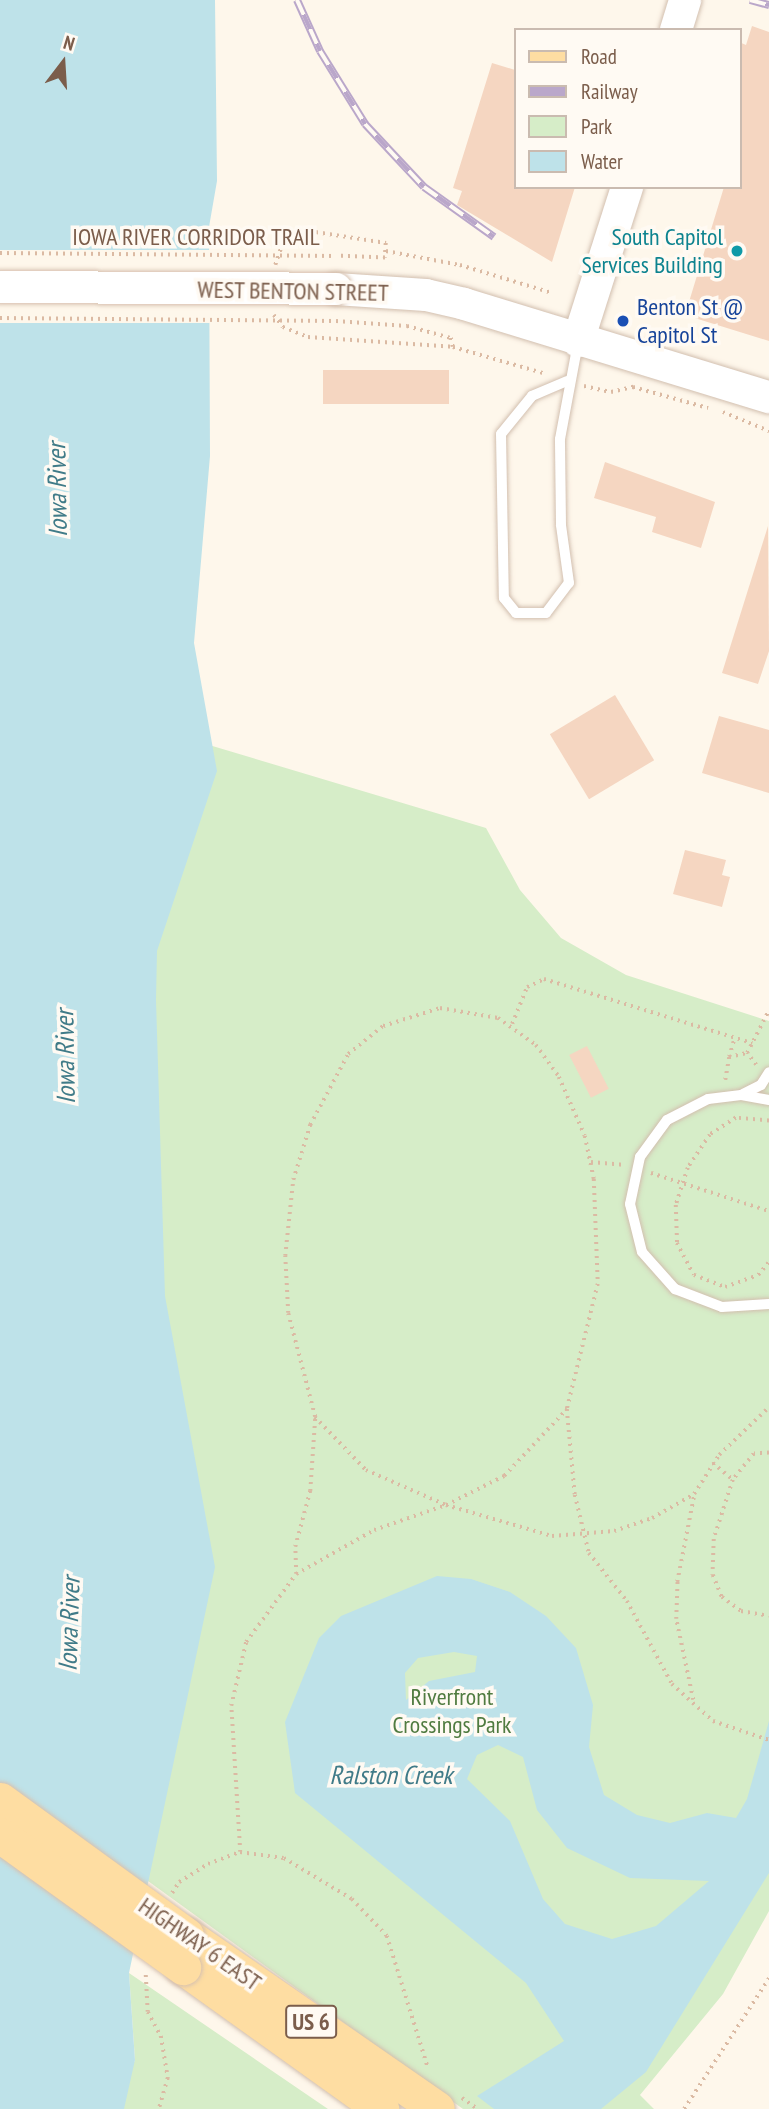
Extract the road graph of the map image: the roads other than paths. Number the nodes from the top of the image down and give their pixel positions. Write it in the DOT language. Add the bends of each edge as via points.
graph roads {
  1 [pos="685,0"];
  2 [pos="677,28"];
  3 [pos="626,189"];
  4 [pos="0,287"];
  5 [pos="578,341"];
  6 [pos="567,381"];
  7 [pos="769,397"];
  8 [pos="765,1070"];
  9 [pos="741,1095"];
  10 [pos="769,1100"];
  11 [pos="769,1304"];
  12 [pos="0,1800"];
  13 [pos="0,1835"];
  14 [pos="185,1951"];
  15 [pos="444,2100"];
  16 [pos="381,2109"];
  1 -- 2 [label="street"];
  3 -- 5 [label="street"];
  4 -- 5 [label="street, WEST BENTON STREET, bridge" via="336,289 426,295"];
  5 -- 6 [label="lane"];
  5 -- 7 [label="street, WEST BENTON STREET"];
  6 -- 6 [label="lane" via="560,439 561,525 569,583 546,613 516,613 504,598 501,434 532,396"];
  8 -- 9 [label="lane" via="761,1086"];
  9 -- 10 [label="lane"];
  9 -- 11 [label="lane" via="708,1099 667,1120 636,1169 630,1204 633,1229 657,1272 697,1301 722,1307"];
  12 -- 14 [label="main road, HIGHWAY 6 EAST / US 6, bridge"];
  13 -- 14 [label="main road, HIGHWAY 6 EAST / US 6, bridge"];
  14 -- 15 [label="main road, HIGHWAY 6 EAST / US 6"];
  14 -- 16 [label="main road, HIGHWAY 6 EAST / US 6"];
}
